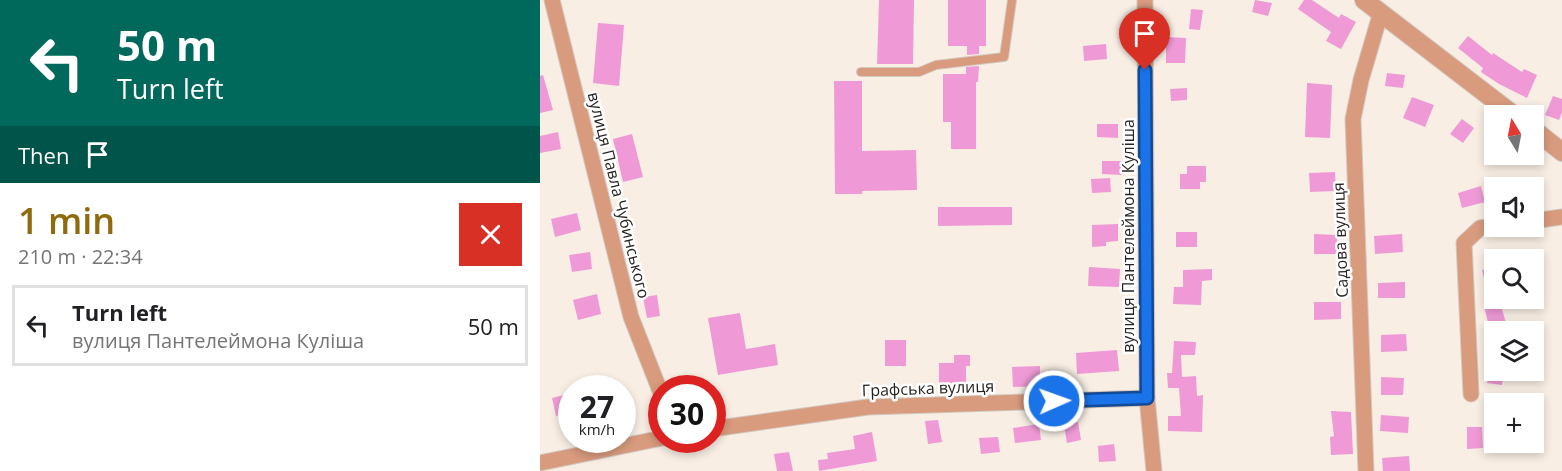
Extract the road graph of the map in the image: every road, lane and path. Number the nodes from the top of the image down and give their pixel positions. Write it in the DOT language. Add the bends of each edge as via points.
graph roads {
  1 [pos="552,0"];
  2 [pos="1012,0"];
  3 [pos="1145,0"];
  4 [pos="1364,0"];
  5 [pos="1381,12"];
  6 [pos="861,72"];
  7 [pos="1501,105"];
  8 [pos="1544,138"];
  9 [pos="1562,152"];
  10 [pos="1562,217"];
  11 [pos="1544,219"];
  12 [pos="1484,227"];
  13 [pos="654,375"];
  14 [pos="1471,394"];
  15 [pos="1147,398"];
  16 [pos="726,427"];
  17 [pos="648,441"];
  18 [pos="540,463"];
  19 [pos="1154,471"];
  20 [pos="1366,471"];
  1 -- 13 [label="street, вулиця Павла Чубинського" via="631,317"];
  2 -- 6 [label="lane" via="1004,57 936,65 919,72"];
  3 -- 15 [label="street, вулиця Пантелеймона Куліша"];
  4 -- 5 [label="street"];
  5 -- 7 [label="street"];
  5 -- 20 [label="street, Садова вулиця" via="1353,119"];
  8 -- 9 [label="street"];
  10 -- 11 [label="street"];
  12 -- 14 [label="street" via="1464,243"];
  15 -- 16 [label="street, Графська вулиця" via="868,406"];
  15 -- 19 [label="street, вулиця Пантелеймона Куліша"];
  17 -- 18 [label="street"];
}
